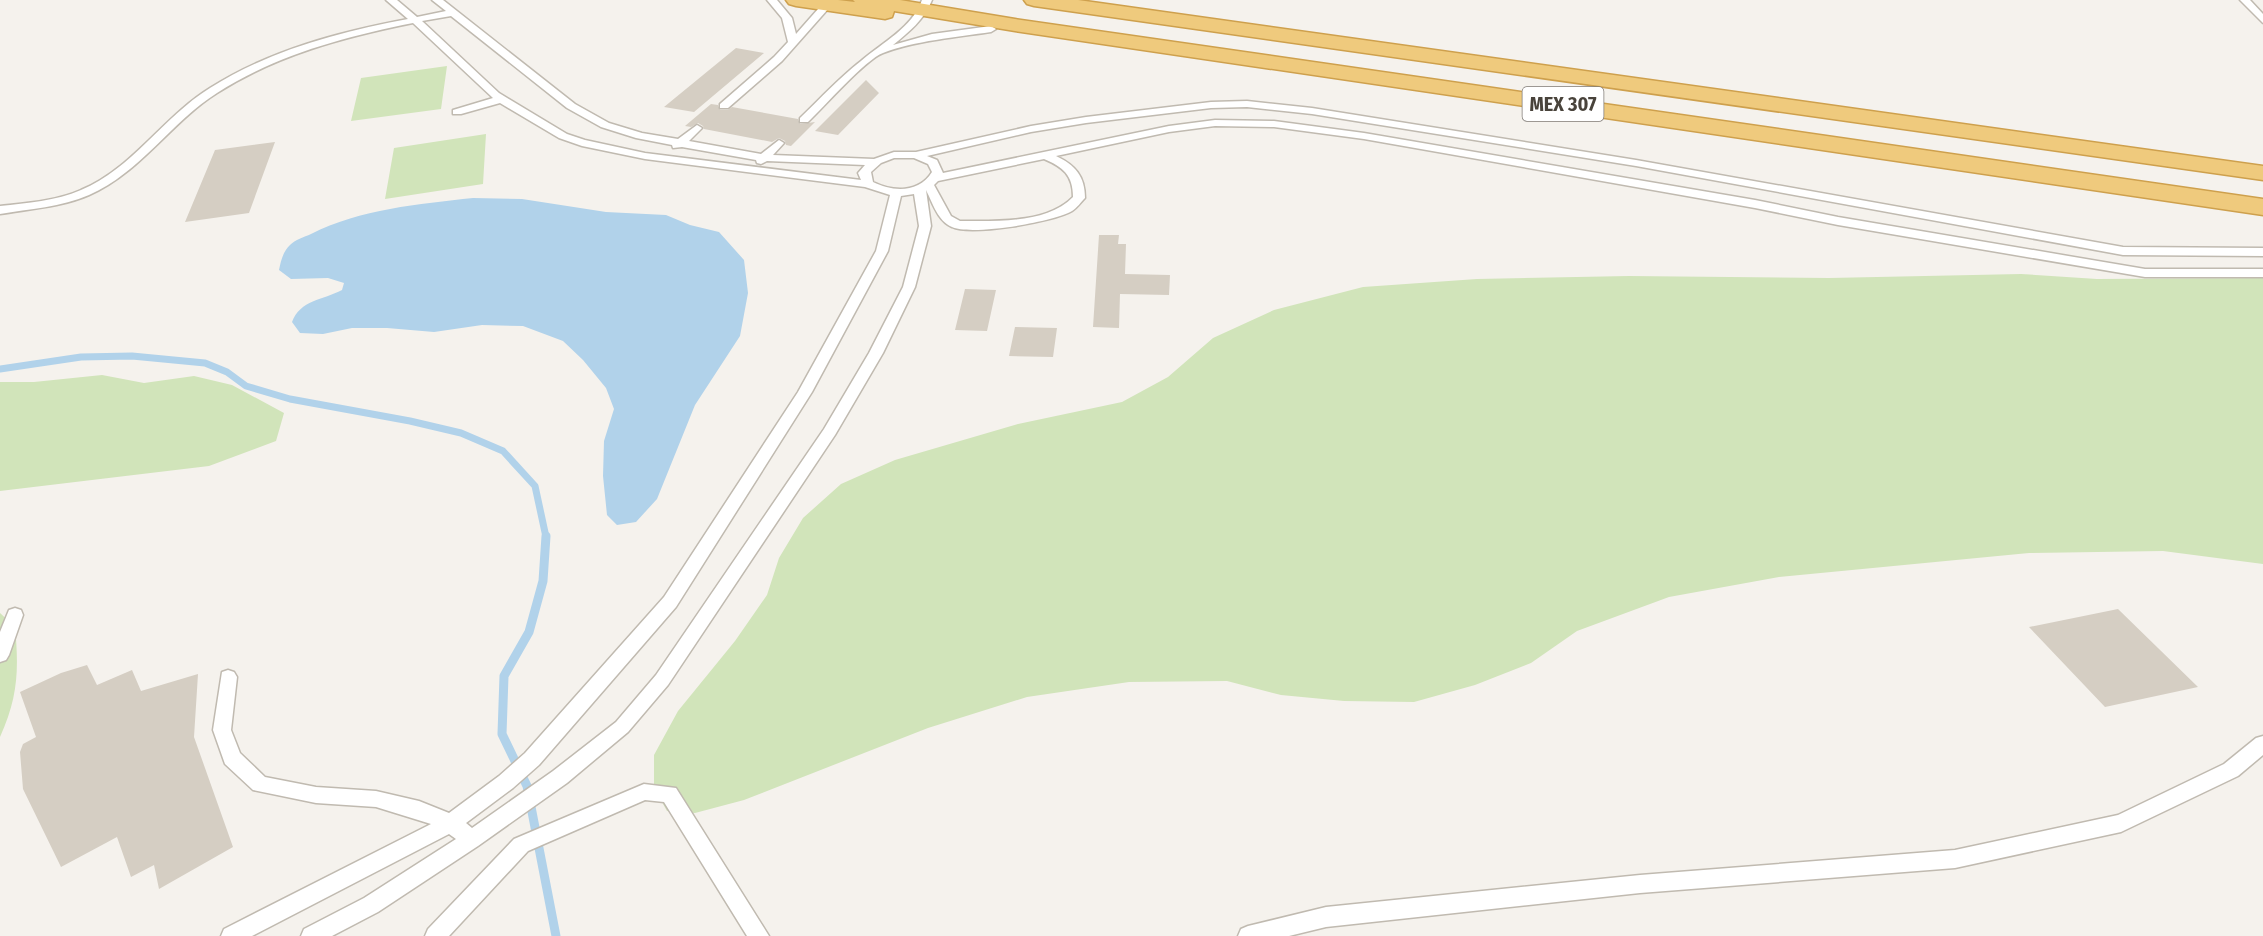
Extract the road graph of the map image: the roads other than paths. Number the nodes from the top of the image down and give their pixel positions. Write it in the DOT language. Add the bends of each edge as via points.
graph roads {
  1 [pos="391,0"];
  2 [pos="436,0"];
  3 [pos="772,0"];
  4 [pos="796,0"];
  5 [pos="863,0"];
  6 [pos="1034,0"];
  7 [pos="2245,0"];
  8 [pos="828,2"];
  9 [pos="923,9"];
  10 [pos="453,13"];
  11 [pos="414,20"];
  12 [pos="2263,20"];
  13 [pos="991,29"];
  14 [pos="793,43"];
  15 [pos="874,55"];
  16 [pos="1487,92"];
  17 [pos="501,99"];
  18 [pos="724,106"];
  19 [pos="457,112"];
  20 [pos="804,120"];
  21 [pos="697,128"];
  22 [pos="681,142"];
  23 [pos="779,143"];
  24 [pos="1041,154"];
  25 [pos="916,155"];
  26 [pos="663,158"];
  27 [pos="763,158"];
  28 [pos="875,162"];
  29 [pos="751,171"];
  30 [pos="2263,173"];
  31 [pos="868,184"];
  32 [pos="928,184"];
  33 [pos="896,193"];
  34 [pos="2263,207"];
  35 [pos="0,210"];
  36 [pos="2263,252"];
  37 [pos="2263,273"];
  38 [pos="15,615"];
  39 [pos="0,655"];
  40 [pos="228,677"];
  41 [pos="2263,744"];
  42 [pos="451,823"];
  43 [pos="471,840"];
  44 [pos="231,936"];
  45 [pos="311,936"];
  46 [pos="435,936"];
  47 [pos="759,936"];
  48 [pos="1248,936"];
  1 -- 11 [label="lane"];
  2 -- 10 [label="lane"];
  3 -- 14 [label="lane" via="787,18"];
  4 -- 8 [label="highway"];
  5 -- 9 [label="highway, MEX 307"];
  6 -- 30 [label="highway, MEX 307"];
  7 -- 12 [label="lane"];
  8 -- 9 [label="highway"];
  8 -- 14 [label="lane"];
  9 -- 13 [label="highway"];
  9 -- 15 [label="lane"];
  9 -- 16 [label="highway, MEX 307"];
  10 -- 11 [label="lane"];
  10 -- 22 [label="lane" via="571,106 605,125 640,136"];
  11 -- 17 [label="lane"];
  11 -- 35 [label="lane" via="362,30 250,69 183,111 128,166 91,191"];
  13 -- 15 [label="lane" via="932,37"];
  13 -- 16 [label="highway" via="1410,89"];
  14 -- 18 [label="lane"];
  15 -- 20 [label="lane"];
  16 -- 34 [label="highway, MEX 307"];
  17 -- 19 [label="lane"];
  17 -- 26 [label="lane" via="563,136"];
  21 -- 22 [label="lane"];
  22 -- 26 [label="lane"];
  22 -- 27 [label="lane"];
  23 -- 27 [label="lane"];
  24 -- 32 [label="lane"];
  24 -- 32 [label="lane" via="1062,162 1076,174 1081,190 1077,204 1060,214 957,225 946,218"];
  24 -- 37 [label="lane" via="1215,123 1274,124 1364,136 2145,273"];
  25 -- 28 [label="lane" via="894,155"];
  25 -- 32 [label="lane" via="933,162 938,172"];
  25 -- 36 [label="lane" via="1086,120 1247,104 1636,163 2123,251"];
  26 -- 29 [label="lane"];
  27 -- 28 [label="lane"];
  27 -- 29 [label="lane"];
  28 -- 31 [label="lane" via="864,173"];
  29 -- 31 [label="lane"];
  31 -- 33 [label="lane"];
  32 -- 33 [label="lane"];
  32 -- 43 [label="lane" via="925,226 909,287 876,354 830,432 662,680 622,727"];
  33 -- 42 [label="lane" via="882,251 805,392 670,602 532,759"];
  38 -- 39 [label="lane"];
  40 -- 42 [label="lane" via="222,730 232,758 260,784 316,795 376,799"];
  41 -- 48 [label="lane" via="2231,770 2121,823 1955,859 1640,884 1326,917"];
  42 -- 43 [label="lane"];
  42 -- 44 [label="lane"];
  43 -- 45 [label="lane" via="370,905"];
  46 -- 47 [label="lane" via="522,845 644,792 669,794"];
}
